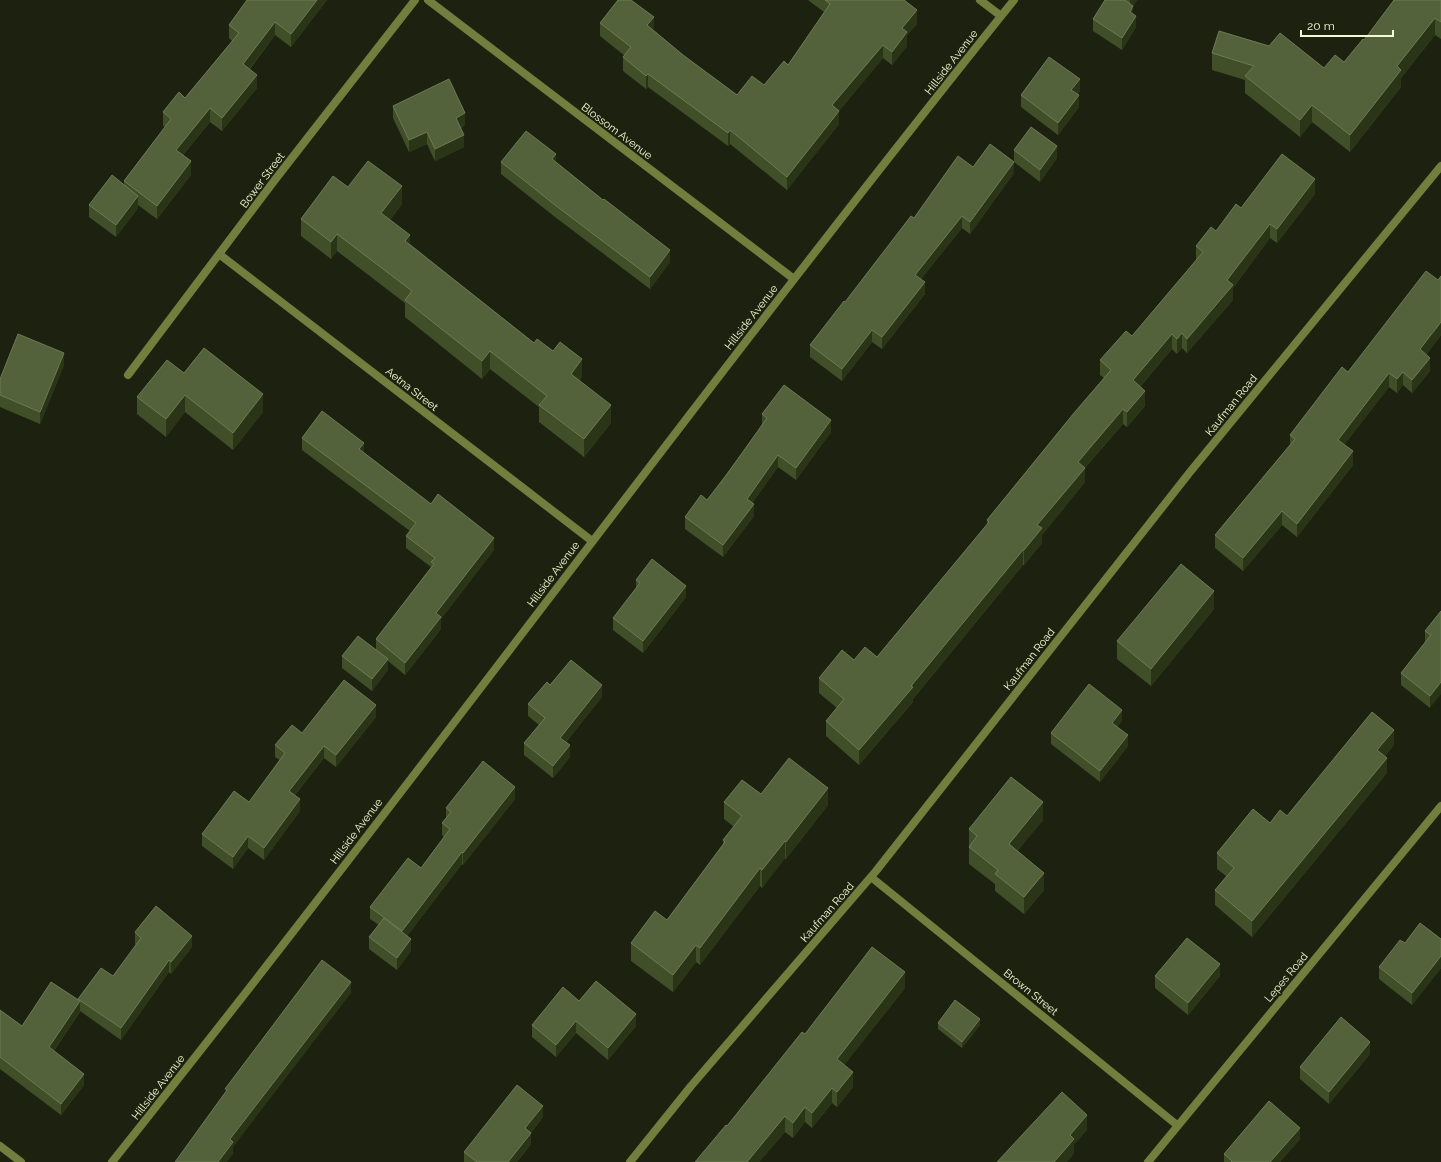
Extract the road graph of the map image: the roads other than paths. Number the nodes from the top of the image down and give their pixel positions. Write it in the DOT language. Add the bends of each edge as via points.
graph roads {
  1 [pos="416,0"];
  2 [pos="428,0"];
  3 [pos="980,0"];
  4 [pos="1014,0"];
  5 [pos="1001,16"];
  6 [pos="1441,166"];
  7 [pos="219,254"];
  8 [pos="794,278"];
  9 [pos="128,375"];
  10 [pos="592,541"];
  11 [pos="1441,806"];
  12 [pos="871,877"];
  13 [pos="1177,1125"];
  14 [pos="0,1146"];
  15 [pos="21,1162"];
  16 [pos="112,1162"];
  17 [pos="630,1162"];
  18 [pos="1148,1162"];
  1 -- 7 [label="street, Bower Street"];
  2 -- 8 [label="street, Blossom Avenue"];
  3 -- 5 [label="street"];
  4 -- 5 [label="street, Hillside Avenue"];
  5 -- 8 [label="street, Hillside Avenue"];
  6 -- 12 [label="street, Kaufman Road" via="1190,472"];
  7 -- 9 [label="street, Bower Street"];
  7 -- 10 [label="street, Aetna Street"];
  8 -- 10 [label="street, Hillside Avenue"];
  10 -- 16 [label="street, Hillside Avenue"];
  11 -- 13 [label="street, Lepes Road"];
  12 -- 13 [label="street, Brown Street"];
  12 -- 17 [label="street, Kaufman Road" via="691,1086"];
  13 -- 18 [label="street, Lepes Road"];
  14 -- 15 [label="street"];
}
